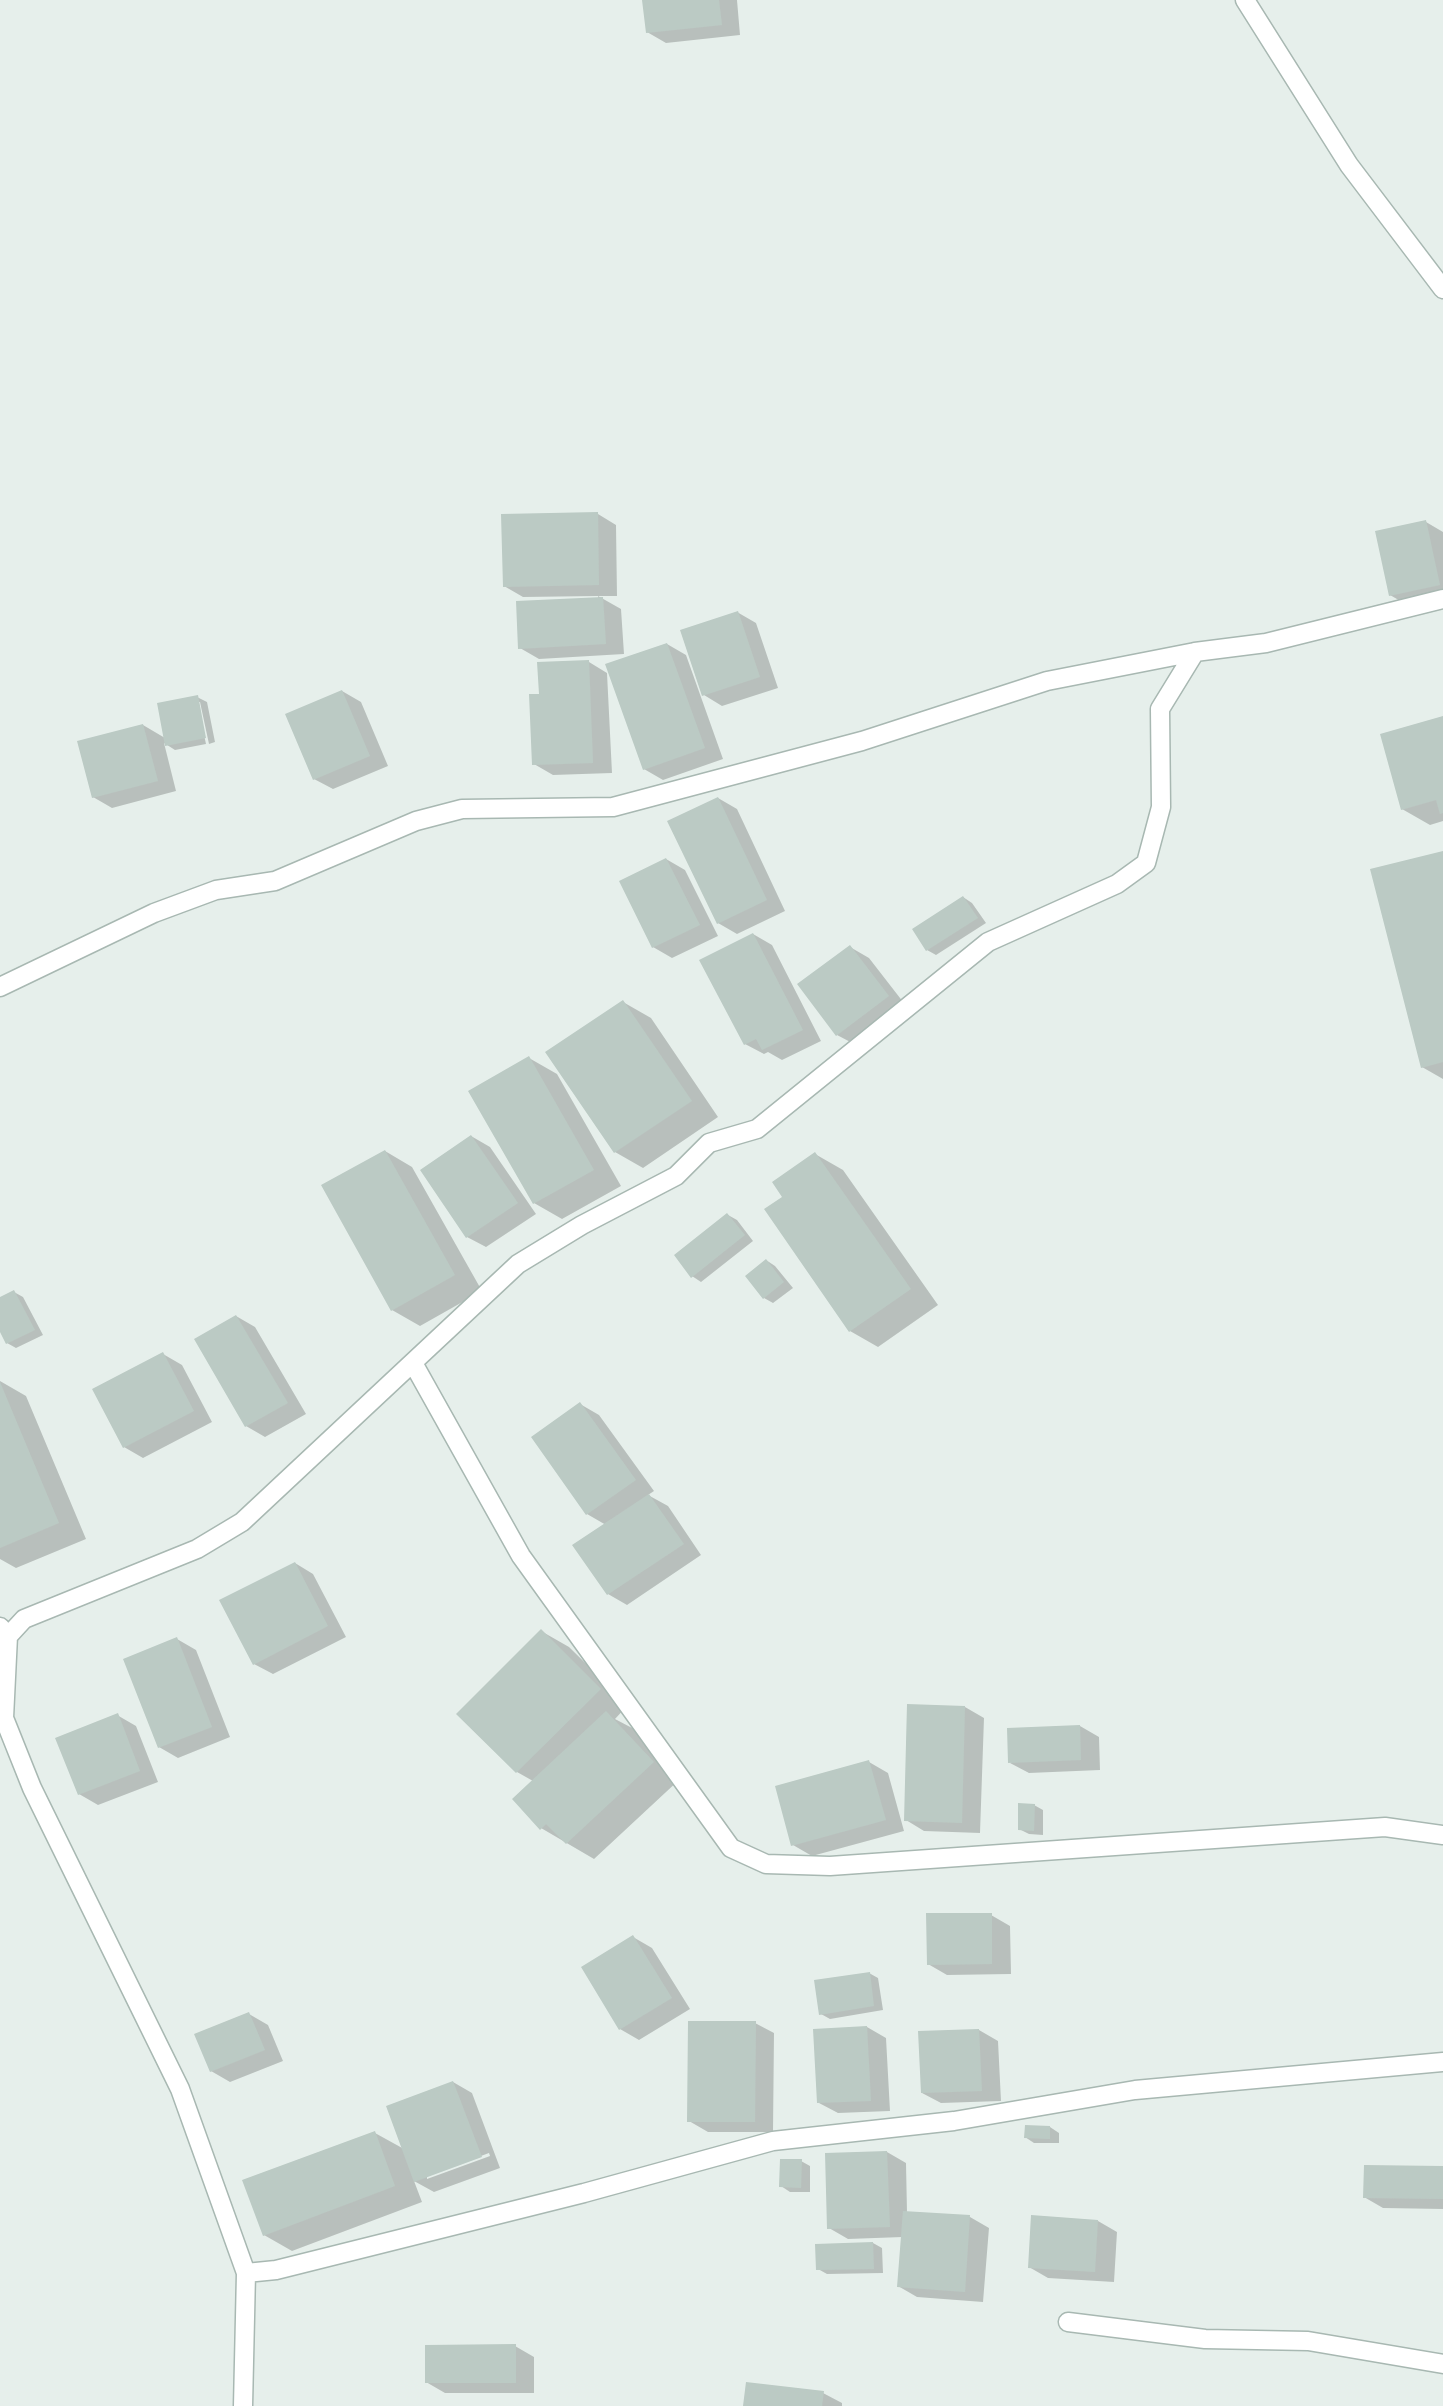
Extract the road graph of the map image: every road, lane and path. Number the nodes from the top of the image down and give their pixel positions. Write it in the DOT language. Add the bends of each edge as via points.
graph roads {
  1 [pos="1245,0"];
  2 [pos="1443,289"];
  3 [pos="1443,599"];
  4 [pos="1195,652"];
  5 [pos="0,987"];
  6 [pos="413,1363"];
  7 [pos="3,1636"];
  8 [pos="1443,1835"];
  9 [pos="1443,2062"];
  10 [pos="246,2273"];
  11 [pos="1068,2322"];
  12 [pos="1443,2364"];
  13 [pos="243,2406"];
  1 -- 2 [label="street" via="1349,165"];
  3 -- 4 [label="street" via="1266,643"];
  4 -- 5 [label="street" via="1047,681 862,741 613,807 462,809 416,821 275,881 216,890 154,913"];
  4 -- 6 [label="street" via="1160,709 1161,807 1146,863 1117,884 988,942 757,1129 709,1143 676,1176 518,1264"];
  6 -- 7 [label="street" via="242,1522 197,1549 24,1619"];
  6 -- 8 [label="street" via="521,1557 731,1848 766,1864 830,1866 1385,1827"];
  7 -- 10 [label="street" via="4,1718 32,1788 180,2089"];
  9 -- 10 [label="street" via="1135,2090 954,2121 773,2141 584,2193 288,2267"];
  10 -- 13 [label="street"];
  11 -- 12 [label="street" via="1205,2339 1308,2341"];
}
